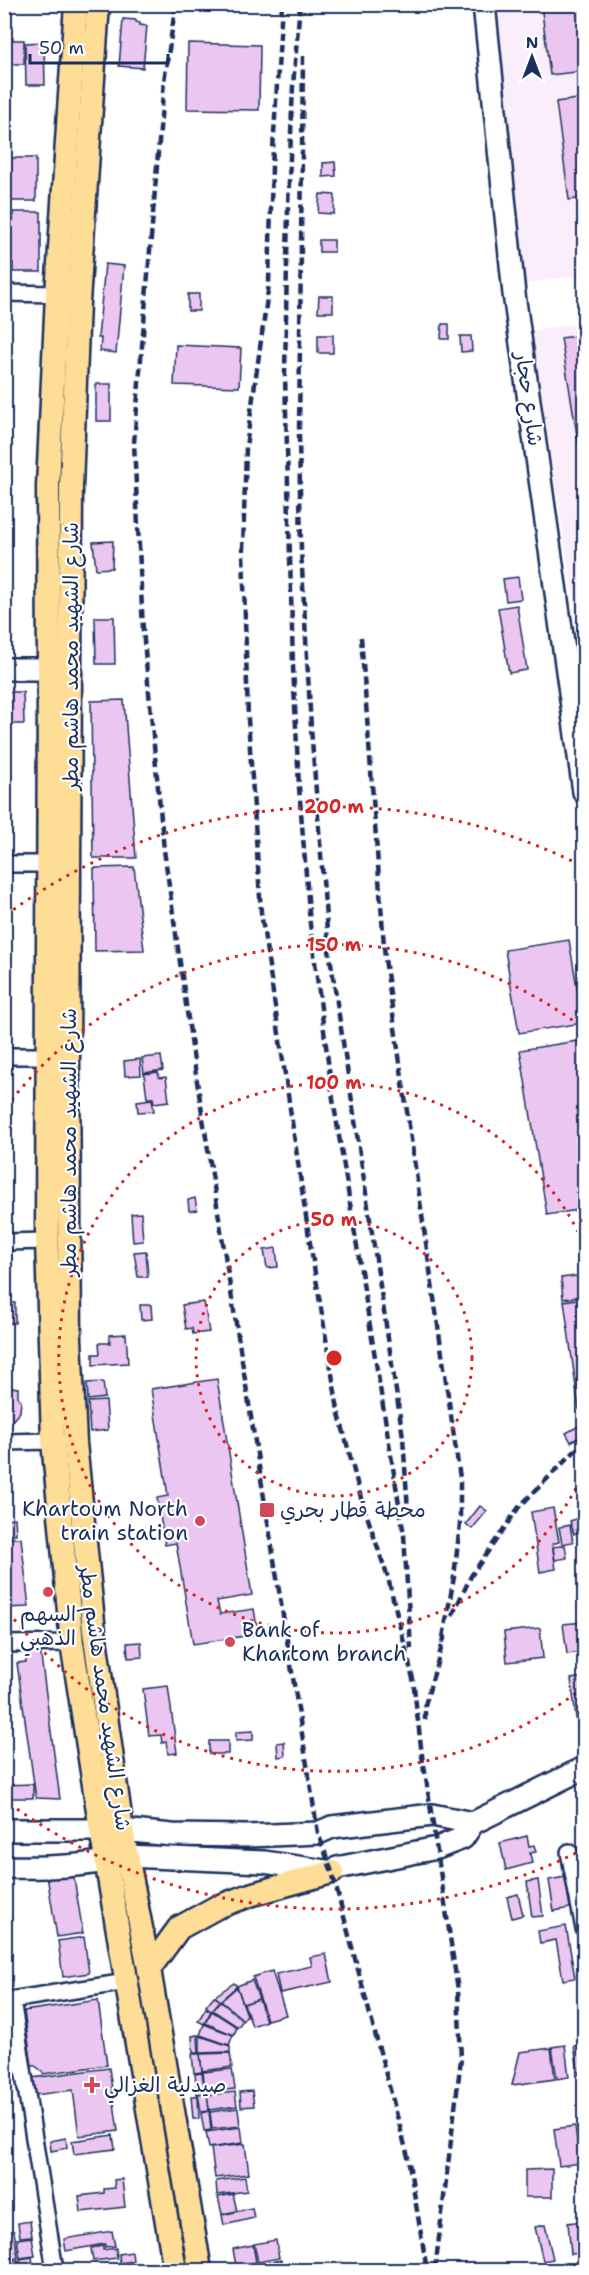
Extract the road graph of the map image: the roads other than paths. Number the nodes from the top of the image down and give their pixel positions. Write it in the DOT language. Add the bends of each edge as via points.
graph roads {
  1 [pos="76,4"];
  2 [pos="98,4"];
  3 [pos="484,4"];
  4 [pos="4,292"];
  5 [pos="57,294"];
  6 [pos="4,669"];
  7 [pos="60,669"];
  8 [pos="585,792"];
  9 [pos="4,864"];
  10 [pos="48,864"];
  11 [pos="4,1056"];
  12 [pos="47,1056"];
  13 [pos="47,1241"];
  14 [pos="4,1242"];
  15 [pos="53,1441"];
  16 [pos="4,1442"];
  17 [pos="72,1643"];
  18 [pos="4,1644"];
  19 [pos="585,1768"];
  20 [pos="473,1823"];
  21 [pos="4,1830"];
  22 [pos="112,1830"];
  23 [pos="569,1852"];
  24 [pos="117,1859"];
  25 [pos="4,1867"];
  26 [pos="332,1872"];
  27 [pos="585,1929"];
  28 [pos="149,1969"];
  29 [pos="127,1982"];
  30 [pos="8,2000"];
  31 [pos="55,2271"];
  32 [pos="175,2271"];
  33 [pos="200,2271"];
  1 -- 5 [label="main road, شارع الشهيد محمد هاشم مطر"];
  2 -- 7 [label="main road, شارع الشهيد محمد هاشم مطر"];
  3 -- 8 [label="street, شارع حجار" via="514,294"];
  4 -- 5 [label="street"];
  5 -- 7 [label="main road, شارع الشهيد محمد هاشم مطر" via="48,486"];
  6 -- 7 [label="street"];
  7 -- 10 [label="main road, شارع الشهيد محمد هاشم مطر"];
  7 -- 22 [label="main road, شارع الشهيد محمد هاشم مطر" via="70,1351 75,1443"];
  9 -- 10 [label="street"];
  10 -- 12 [label="main road, شارع الشهيد محمد هاشم مطر"];
  11 -- 12 [label="street"];
  12 -- 13 [label="main road, شارع الشهيد محمد هاشم مطر"];
  13 -- 14 [label="street"];
  13 -- 15 [label="main road, شارع الشهيد محمد هاشم مطر"];
  15 -- 16 [label="street"];
  15 -- 17 [label="main road, شارع الشهيد محمد هاشم مطر"];
  17 -- 18 [label="street"];
  17 -- 22 [label="main road, شارع الشهيد محمد هاشم مطر"];
  19 -- 20 [label="street"];
  20 -- 22 [label="street" via="432,1815 332,1827 318,1833 172,1835"];
  20 -- 26 [label="street" via="463,1838 437,1848"];
  21 -- 22 [label="street"];
  22 -- 24 [label="main road, شارع الشهيد محمد هاشم مطر"];
  23 -- 27 [label="street"];
  24 -- 25 [label="street" via="42,1868"];
  24 -- 26 [label="street" via="264,1862"];
  24 -- 28 [label="main road, شارع الشهيد محمد هاشم مطر"];
  24 -- 29 [label="main road, شارع الشهيد محمد هاشم مطر"];
  26 -- 28 [label="main road" via="217,1907 179,1928"];
  28 -- 33 [label="main road, شارع الشهيد محمد هاشم مطر"];
  29 -- 30 [label="street"];
  29 -- 32 [label="main road, شارع الشهيد محمد هاشم مطر"];
  30 -- 31 [label="street"];
}
